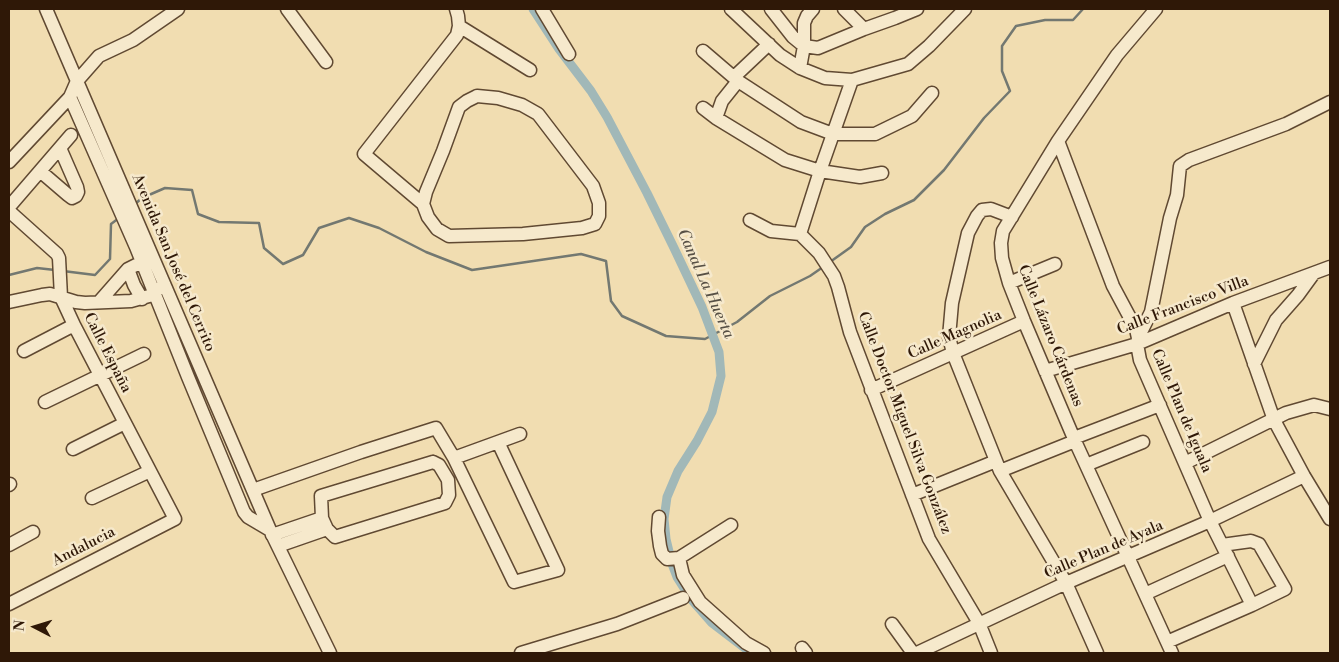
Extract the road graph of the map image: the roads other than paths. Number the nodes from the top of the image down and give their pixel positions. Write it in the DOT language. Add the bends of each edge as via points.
graph roads {
  1 [pos="46,9"];
  2 [pos="178,9"];
  3 [pos="287,9"];
  4 [pos="456,9"];
  5 [pos="542,9"];
  6 [pos="732,9"];
  7 [pos="771,9"];
  8 [pos="813,9"];
  9 [pos="844,9"];
  10 [pos="917,9"];
  11 [pos="965,9"];
  12 [pos="1156,9"];
  13 [pos="892,13"];
  14 [pos="459,26"];
  15 [pos="864,29"];
  16 [pos="769,44"];
  17 [pos="804,46"];
  18 [pos="703,51"];
  19 [pos="568,54"];
  20 [pos="326,62"];
  21 [pos="800,68"];
  22 [pos="530,70"];
  23 [pos="736,79"];
  24 [pos="852,80"];
  25 [pos="77,81"];
  26 [pos="932,93"];
  27 [pos="70,97"];
  28 [pos="1330,102"];
  29 [pos="703,108"];
  30 [pos="716,118"];
  31 [pos="832,134"];
  32 [pos="71,135"];
  33 [pos="1058,141"];
  34 [pos="60,148"];
  35 [pos="9,162"];
  36 [pos="40,171"];
  37 [pos="820,171"];
  38 [pos="882,172"];
  39 [pos="123,203"];
  40 [pos="423,204"];
  41 [pos="9,207"];
  42 [pos="9,210"];
  43 [pos="1012,217"];
  44 [pos="750,220"];
  45 [pos="800,234"];
  46 [pos="148,261"];
  47 [pos="1055,264"];
  48 [pos="1330,267"];
  49 [pos="128,269"];
  50 [pos="1314,274"];
  51 [pos="1009,283"];
  52 [pos="160,289"];
  53 [pos="60,291"];
  54 [pos="142,299"];
  55 [pos="9,302"];
  56 [pos="99,302"];
  57 [pos="1233,303"];
  58 [pos="1024,321"];
  59 [pos="74,325"];
  60 [pos="1137,341"];
  61 [pos="24,351"];
  62 [pos="144,354"];
  63 [pos="953,354"];
  64 [pos="1254,364"];
  65 [pos="1045,370"];
  66 [pos="100,375"];
  67 [pos="871,390"];
  68 [pos="44,402"];
  69 [pos="1160,405"];
  70 [pos="1330,409"];
  71 [pos="1274,420"];
  72 [pos="125,423"];
  73 [pos="520,434"];
  74 [pos="1075,439"];
  75 [pos="498,442"];
  76 [pos="1143,442"];
  77 [pos="73,449"];
  78 [pos="454,458"];
  79 [pos="1185,463"];
  80 [pos="1086,465"];
  81 [pos="998,466"];
  82 [pos="150,471"];
  83 [pos="1304,476"];
  84 [pos="253,490"];
  85 [pos="912,496"];
  86 [pos="92,498"];
  87 [pos="260,506"];
  88 [pos="244,512"];
  89 [pos="659,517"];
  90 [pos="175,519"];
  91 [pos="1330,519"];
  92 [pos="1210,521"];
  93 [pos="324,524"];
  94 [pos="731,525"];
  95 [pos="34,532"];
  96 [pos="273,537"];
  97 [pos="9,545"];
  98 [pos="1225,550"];
  99 [pos="1128,557"];
  100 [pos="673,558"];
  101 [pos="1066,583"];
  102 [pos="1145,594"];
  103 [pos="683,598"];
  104 [pos="9,604"];
  105 [pos="1252,605"];
  106 [pos="979,623"];
  107 [pos="892,624"];
  108 [pos="1170,647"];
  109 [pos="330,653"];
  110 [pos="521,653"];
  111 [pos="764,653"];
  112 [pos="913,653"];
  113 [pos="917,653"];
  114 [pos="991,653"];
  115 [pos="1097,653"];
  1 -- 25 [label="street, Avenida San José del Cerrito"];
  2 -- 25 [label="street" via="133,40 99,56"];
  3 -- 20 [label="street"];
  4 -- 14 [label="street"];
  5 -- 19 [label="street"];
  6 -- 16 [label="street"];
  7 -- 17 [label="street"];
  8 -- 17 [label="street" via="804,23"];
  9 -- 15 [label="street"];
  10 -- 13 [label="street"];
  11 -- 24 [label="street" via="908,64"];
  12 -- 33 [label="street, Calle Lázaro Cárdenas" via="1117,55"];
  13 -- 15 [label="street"];
  14 -- 22 [label="street"];
  14 -- 40 [label="street" via="457,35 364,154"];
  15 -- 17 [label="street" via="818,48"];
  16 -- 21 [label="street"];
  16 -- 23 [label="street"];
  17 -- 21 [label="street"];
  18 -- 23 [label="street"];
  21 -- 24 [label="street" via="825,78"];
  23 -- 30 [label="street"];
  23 -- 31 [label="street" via="802,122"];
  24 -- 31 [label="street"];
  25 -- 27 [label="street"];
  25 -- 39 [label="street, Avenida San José del Cerrito"];
  26 -- 31 [label="street" via="912,116 875,134"];
  27 -- 35 [label="street"];
  27 -- 39 [label="street, Avenida San José del Cerrito"];
  28 -- 60 [label="street" via="1286,124 1180,166 1151,312"];
  29 -- 30 [label="street"];
  30 -- 37 [label="street" via="785,160"];
  31 -- 37 [label="street"];
  32 -- 34 [label="street"];
  33 -- 43 [label="street, Calle Lázaro Cárdenas"];
  33 -- 60 [label="street, Calle Plan de Iguala" via="1113,286 1136,329"];
  34 -- 36 [label="street"];
  34 -- 36 [label="street" via="77,187 76,196 72,198"];
  36 -- 41 [label="street"];
  37 -- 38 [label="street" via="860,177"];
  37 -- 45 [label="street"];
  39 -- 46 [label="street, Avenida San José del Cerrito"];
  40 -- 40 [label="street" via="437,229 449,236 582,228 595,224 599,216 599,203 592,186 538,114 522,105 477,96 459,107"];
  42 -- 53 [label="street, Calle España" via="57,254"];
  43 -- 51 [label="street, Calle Lázaro Cárdenas" via="1003,231 1001,243"];
  43 -- 63 [label="street" via="991,209 982,210 968,233 952,303 949,337"];
  44 -- 45 [label="street" via="771,230"];
  45 -- 67 [label="street, Calle Doctor Miguel Silva González" via="819,253 834,276"];
  46 -- 49 [label="street, Calle España"];
  46 -- 52 [label="street, Avenida San José del Cerrito"];
  47 -- 51 [label="street"];
  48 -- 50 [label="street, Calle Francisco Villa"];
  49 -- 54 [label="street"];
  49 -- 56 [label="street, Calle España"];
  50 -- 57 [label="street, Calle Francisco Villa"];
  50 -- 64 [label="street" via="1276,320"];
  51 -- 58 [label="street, Calle Lázaro Cárdenas"];
  52 -- 54 [label="street, Calle España"];
  52 -- 84 [label="street, Avenida San José del Cerrito"];
  52 -- 88 [label="street, Avenida San José del Cerrito"];
  53 -- 55 [label="street"];
  53 -- 56 [label="street" via="76,302"];
  53 -- 59 [label="street, Calle España"];
  54 -- 56 [label="street, Calle España"];
  57 -- 60 [label="street, Calle Francisco Villa"];
  57 -- 64 [label="street"];
  58 -- 63 [label="street, Calle Magnolia"];
  58 -- 65 [label="street, Calle Lázaro Cárdenas"];
  59 -- 61 [label="street"];
  59 -- 66 [label="street, Calle España"];
  60 -- 65 [label="street, Calle Francisco Villa"];
  60 -- 69 [label="street, Calle Plan de Iguala" via="1140,360"];
  62 -- 66 [label="street"];
  63 -- 67 [label="street, Calle Magnolia"];
  63 -- 81 [label="street"];
  64 -- 71 [label="street"];
  65 -- 74 [label="street, Calle Lázaro Cárdenas"];
  66 -- 68 [label="street"];
  66 -- 72 [label="street, Calle España"];
  67 -- 85 [label="street, Calle Doctor Miguel Silva González"];
  69 -- 74 [label="street"];
  69 -- 79 [label="street, Calle Plan de Iguala"];
  70 -- 71 [label="street" via="1314,405"];
  71 -- 79 [label="street"];
  71 -- 83 [label="street"];
  72 -- 77 [label="street"];
  72 -- 82 [label="street, Calle España"];
  73 -- 75 [label="street"];
  74 -- 80 [label="street, Calle Lázaro Cárdenas"];
  74 -- 81 [label="street"];
  75 -- 78 [label="street"];
  75 -- 78 [label="street" via="558,570 514,582"];
  76 -- 80 [label="street"];
  78 -- 84 [label="street" via="436,428"];
  79 -- 92 [label="street, Calle Plan de Iguala"];
  80 -- 99 [label="street, Calle Lázaro Cárdenas"];
  81 -- 85 [label="street"];
  81 -- 101 [label="street"];
  82 -- 86 [label="street"];
  82 -- 90 [label="street, Calle España"];
  83 -- 91 [label="street"];
  83 -- 92 [label="street, Calle Plan de Ayala"];
  84 -- 87 [label="street, Avenida San José del Cerrito"];
  85 -- 106 [label="street, Calle Doctor Miguel Silva González" via="929,539"];
  87 -- 88 [label="street" via="256,514"];
  87 -- 96 [label="street, Avenida San José del Cerrito"];
  88 -- 96 [label="street"];
  89 -- 100 [label="street" via="662,554"];
  90 -- 104 [label="street, Andalucia"];
  92 -- 98 [label="street, Calle Plan de Iguala"];
  92 -- 99 [label="street, Calle Plan de Ayala"];
  93 -- 93 [label="street" via="321,496 433,462 439,465 448,480 449,495 445,502 335,537"];
  93 -- 96 [label="street"];
  94 -- 100 [label="street"];
  95 -- 97 [label="street"];
  96 -- 109 [label="street, Avenida San José del Cerrito"];
  98 -- 102 [label="street"];
  98 -- 105 [label="street, Calle Plan de Iguala"];
  98 -- 105 [label="street" via="1251,541 1259,544 1284,589"];
  99 -- 101 [label="street, Calle Plan de Ayala"];
  99 -- 102 [label="street, Calle Lázaro Cárdenas"];
  100 -- 111 [label="street" via="700,602 746,643"];
  101 -- 106 [label="street, Calle Plan de Ayala"];
  101 -- 115 [label="street"];
  102 -- 108 [label="street, Calle Lázaro Cárdenas"];
  103 -- 110 [label="street" via="616,624"];
  105 -- 108 [label="street"];
  106 -- 113 [label="street, Calle Plan de Ayala"];
  106 -- 114 [label="street, Calle Doctor Miguel Silva González"];
  107 -- 112 [label="street"];
}
